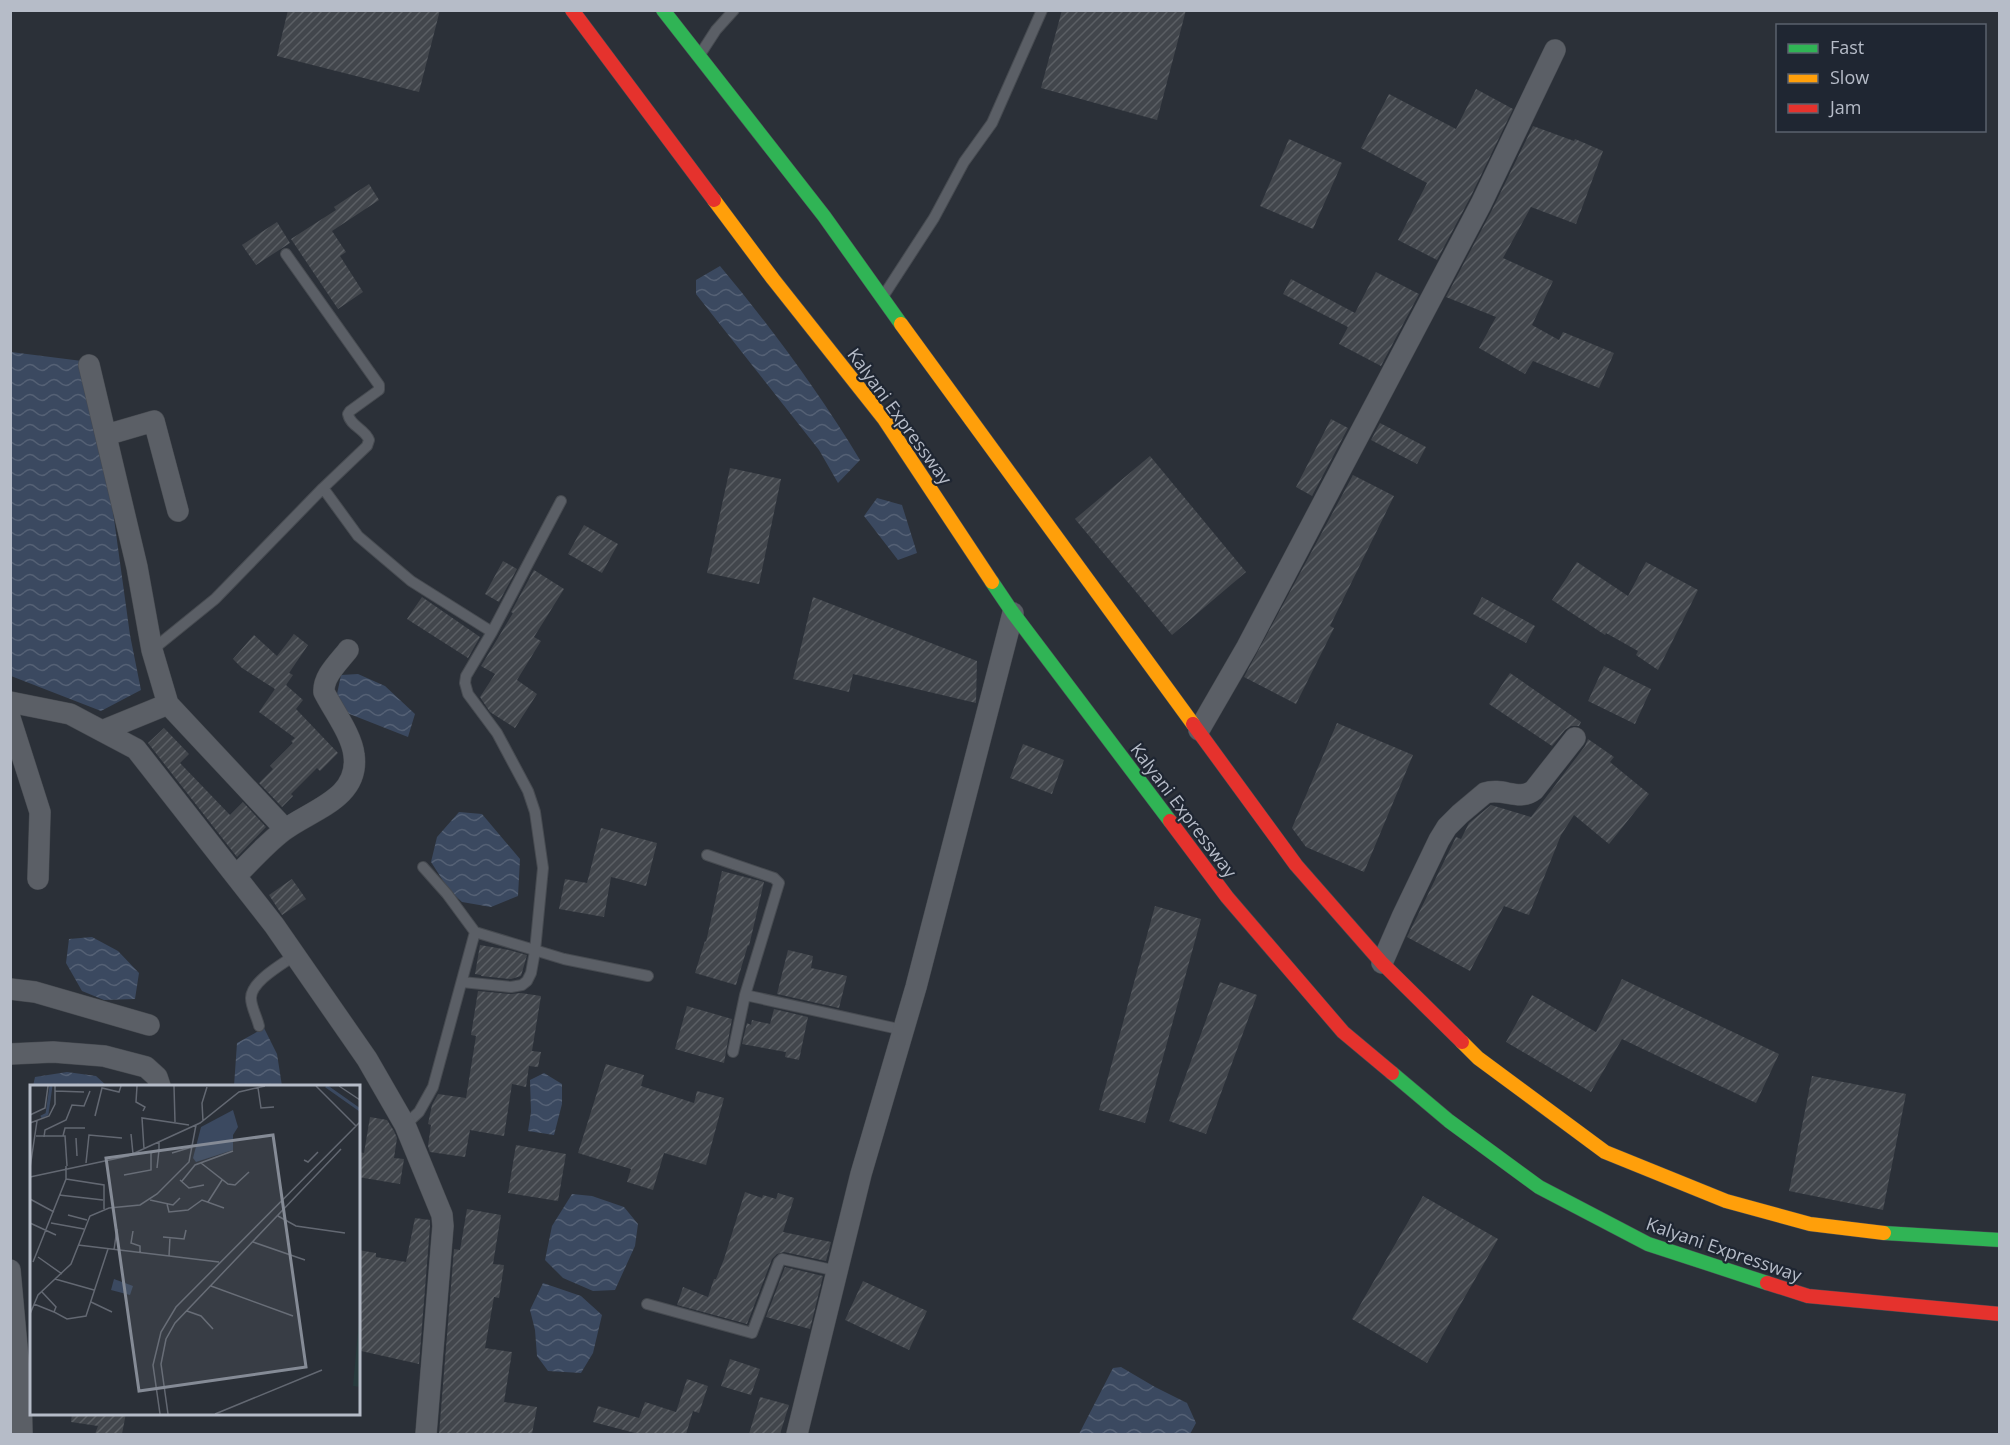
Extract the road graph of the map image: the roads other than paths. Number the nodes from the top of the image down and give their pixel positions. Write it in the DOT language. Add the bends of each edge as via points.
graph roads {
  1 [pos="572,10"];
  2 [pos="663,10"];
  3 [pos="734,10"];
  4 [pos="1042,10"];
  5 [pos="1555,51"];
  6 [pos="700,55"];
  7 [pos="286,254"];
  8 [pos="882,298"];
  9 [pos="89,365"];
  10 [pos="106,435"];
  11 [pos="323,488"];
  12 [pos="561,501"];
  13 [pos="178,511"];
  14 [pos="1013,613"];
  15 [pos="492,632"];
  16 [pos="152,650"];
  17 [pos="348,650"];
  18 [pos="10,702"];
  19 [pos="168,704"];
  20 [pos="10,718"];
  21 [pos="1199,730"];
  22 [pos="102,731"];
  23 [pos="1575,738"];
  24 [pos="285,829"];
  25 [pos="706,855"];
  26 [pos="423,867"];
  27 [pos="236,876"];
  28 [pos="38,879"];
  29 [pos="475,932"];
  30 [pos="536,951"];
  31 [pos="295,955"];
  32 [pos="1382,963"];
  33 [pos="648,976"];
  34 [pos="462,982"];
  35 [pos="10,989"];
  36 [pos="745,995"];
  37 [pos="149,1025"];
  38 [pos="259,1026"];
  39 [pos="903,1030"];
  40 [pos="733,1052"];
  41 [pos="10,1054"];
  42 [pos="160,1085"];
  43 [pos="405,1125"];
  44 [pos="2000,1240"];
  45 [pos="10,1270"];
  46 [pos="837,1271"];
  47 [pos="648,1304"];
  48 [pos="2000,1314"];
  49 [pos="21,1434"];
  50 [pos="426,1434"];
  51 [pos="797,1434"];
  1 -- 14 [label="highway, Kalyani Expressway" via="773,279 884,419"];
  2 -- 6 [label="highway"];
  3 -- 6 [label="lane"];
  4 -- 8 [label="lane" via="992,123"];
  5 -- 21 [label="street" via="1481,204 1262,621"];
  6 -- 8 [label="highway"];
  7 -- 11 [label="lane" via="380,387 348,414 368,435 367,446"];
  8 -- 21 [label="highway"];
  9 -- 10 [label="street"];
  10 -- 13 [label="street" via="154,421"];
  10 -- 16 [label="street"];
  11 -- 15 [label="lane" via="358,536 411,581"];
  11 -- 16 [label="lane" via="214,599"];
  12 -- 15 [label="lane"];
  14 -- 39 [label="street"];
  14 -- 48 [label="highway, Kalyani Expressway" via="1227,897 1343,1032 1449,1121 1539,1187 1648,1244 1808,1296"];
  15 -- 30 [label="lane" via="465,683 468,694 497,733 535,812 543,868"];
  16 -- 19 [label="street"];
  17 -- 24 [label="street" via="327,679 324,692 352,744 351,780 336,798"];
  18 -- 22 [label="street" via="70,714"];
  19 -- 22 [label="street"];
  19 -- 24 [label="street"];
  20 -- 28 [label="street" via="40,812"];
  21 -- 32 [label="highway" via="1296,865"];
  22 -- 27 [label="street" via="136,749"];
  23 -- 32 [label="street" via="1529,794 1485,792 1447,827"];
  24 -- 27 [label="street"];
  25 -- 36 [label="lane" via="779,883"];
  26 -- 29 [label="lane"];
  27 -- 31 [label="street"];
  29 -- 30 [label="lane"];
  29 -- 34 [label="lane"];
  30 -- 33 [label="lane"];
  30 -- 34 [label="lane" via="531,973 522,986"];
  31 -- 38 [label="lane" via="252,991"];
  31 -- 43 [label="street" via="368,1059"];
  32 -- 44 [label="highway" via="1478,1058 1605,1152 1726,1202 1810,1224"];
  34 -- 43 [label="lane" via="433,1087 419,1112"];
  35 -- 37 [label="street" via="34,992"];
  36 -- 39 [label="lane"];
  36 -- 40 [label="lane"];
  39 -- 46 [label="street"];
  41 -- 42 [label="street" via="104,1056 146,1067"];
  43 -- 50 [label="street" via="438,1204 443,1226"];
  45 -- 49 [label="street"];
  46 -- 47 [label="lane" via="782,1259 752,1333"];
  46 -- 51 [label="street"];
}
